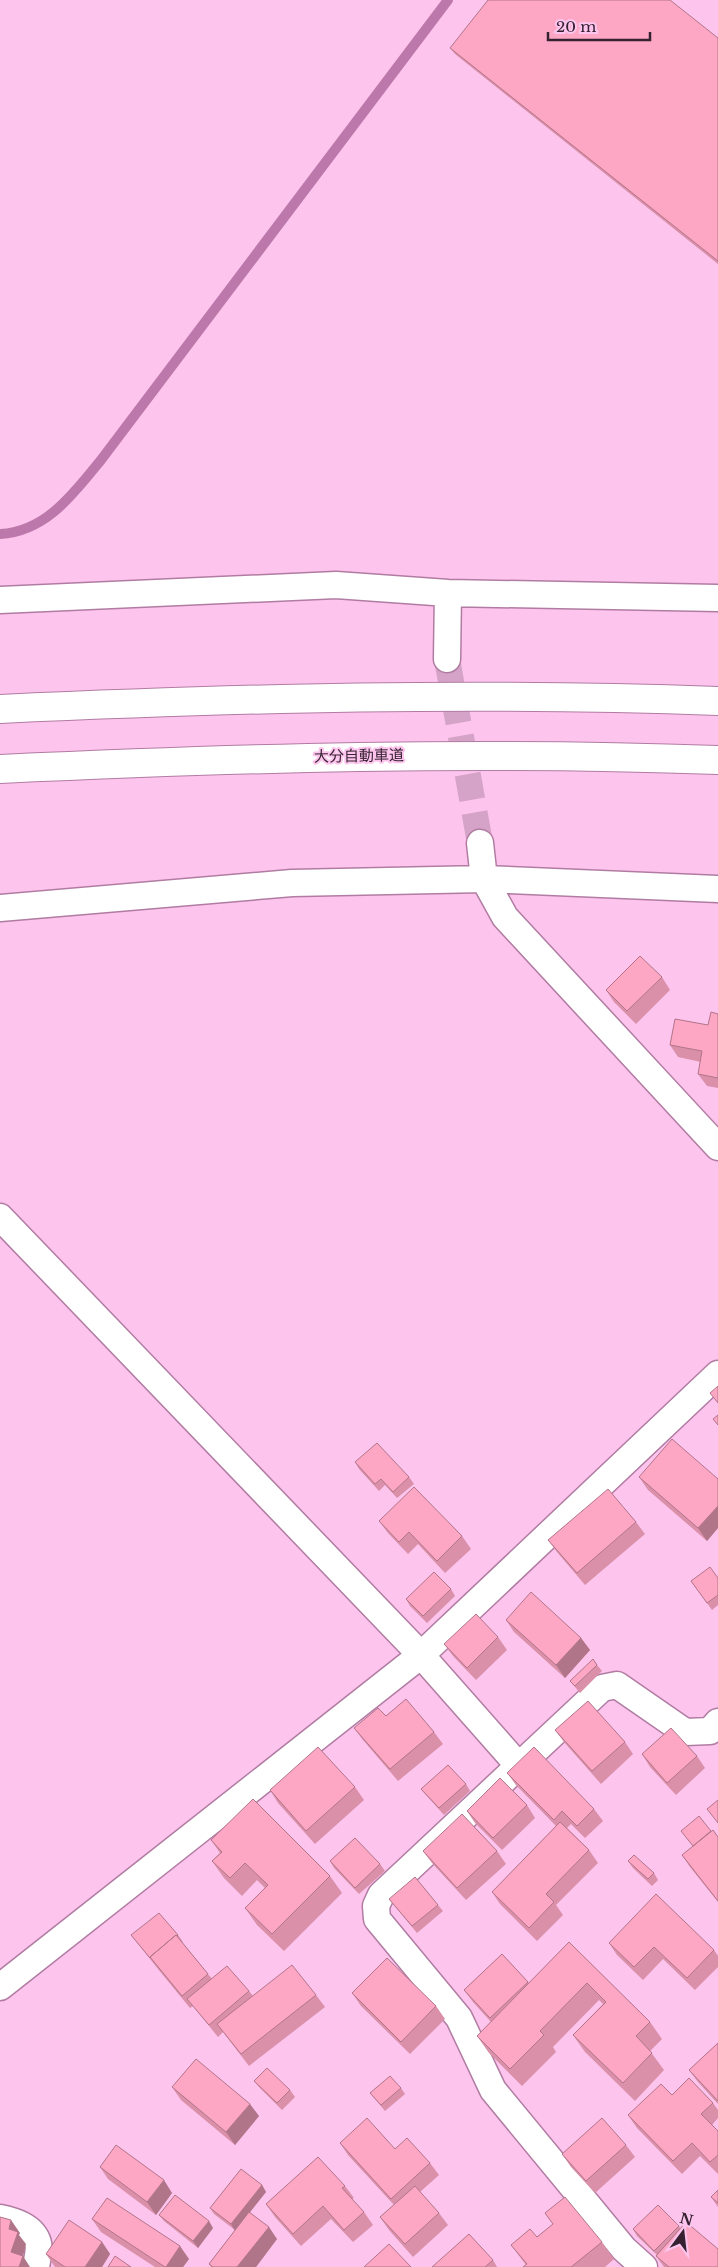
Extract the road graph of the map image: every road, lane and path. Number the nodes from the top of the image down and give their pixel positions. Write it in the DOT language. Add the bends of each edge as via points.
graph roads {
  1 [pos="448,592"];
  2 [pos="718,598"];
  3 [pos="0,600"];
  4 [pos="446,659"];
  5 [pos="718,700"];
  6 [pos="0,709"];
  7 [pos="718,760"];
  8 [pos="0,769"];
  9 [pos="480,843"];
  10 [pos="484,878"];
  11 [pos="718,889"];
  12 [pos="0,908"];
  13 [pos="718,1146"];
  14 [pos="0,1217"];
  15 [pos="718,1374"];
  16 [pos="421,1655"];
  17 [pos="718,1722"];
  18 [pos="518,1765"];
  19 [pos="0,1987"];
  20 [pos="0,2218"];
  21 [pos="36,2267"];
  22 [pos="644,2267"];
  1 -- 2 [label="street"];
  1 -- 3 [label="street" via="336,585"];
  1 -- 4 [label="street"];
  5 -- 6 [label="highway" via="422,697 206,700"];
  7 -- 8 [label="highway, 大分自動車道" via="423,755"];
  9 -- 10 [label="street"];
  10 -- 11 [label="street"];
  10 -- 12 [label="street" via="292,883"];
  10 -- 13 [label="street" via="505,917"];
  14 -- 16 [label="street"];
  15 -- 16 [label="street"];
  16 -- 18 [label="street"];
  16 -- 19 [label="street"];
  17 -- 18 [label="street" via="710,1730 685,1732 617,1685 602,1688"];
  18 -- 22 [label="street" via="381,1895 376,1906 377,1919 459,2018 493,2090 624,2249"];
  20 -- 21 [label="street" via="21,2223 34,2237 38,2243"];
}
